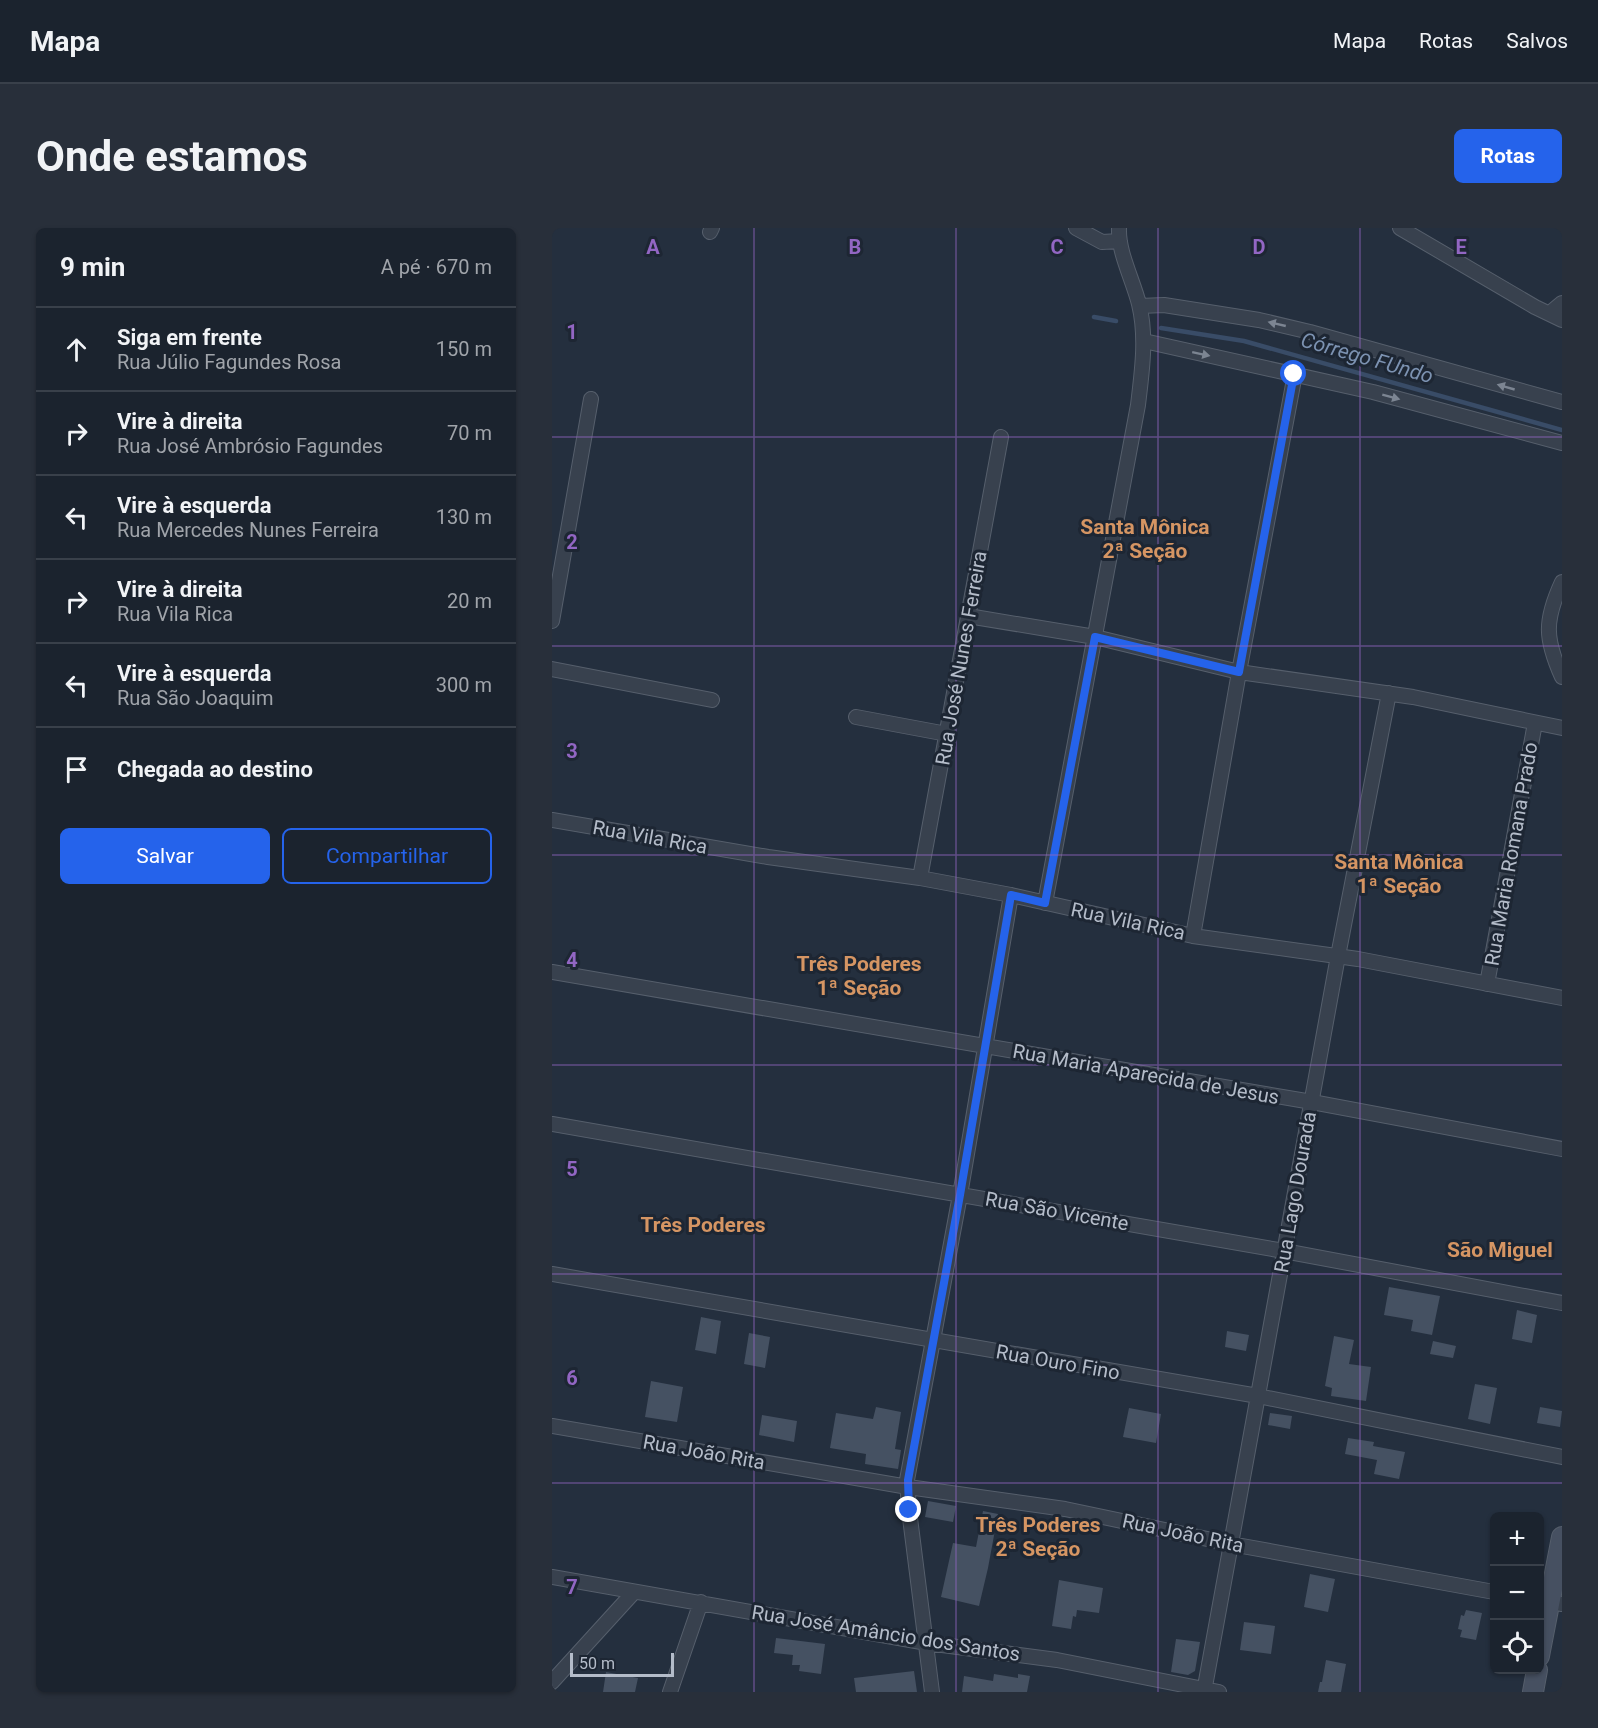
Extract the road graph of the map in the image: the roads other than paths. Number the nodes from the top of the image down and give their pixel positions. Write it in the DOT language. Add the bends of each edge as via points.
graph roads {
  1 [pos="1076,228"];
  2 [pos="1400,228"];
  3 [pos="1120,234"];
  4 [pos="1562,303"];
  5 [pos="1141,315"];
  6 [pos="1556,317"];
  7 [pos="1144,341"];
  8 [pos="1294,374"];
  9 [pos="591,399"];
  10 [pos="1562,402"];
  11 [pos="1001,437"];
  12 [pos="1562,444"];
  13 [pos="1562,582"];
  14 [pos="968,616"];
  15 [pos="552,621"];
  16 [pos="1095,637"];
  17 [pos="552,669"];
  18 [pos="1239,672"];
  19 [pos="1562,677"];
  20 [pos="1389,693"];
  21 [pos="712,700"];
  22 [pos="856,717"];
  23 [pos="1535,723"];
  24 [pos="1562,728"];
  25 [pos="947,734"];
  26 [pos="552,820"];
  27 [pos="920,878"];
  28 [pos="1011,895"];
  29 [pos="1045,903"];
  30 [pos="1193,936"];
  31 [pos="1338,956"];
  32 [pos="552,972"];
  33 [pos="1487,984"];
  34 [pos="1562,998"];
  35 [pos="986,1047"];
  36 [pos="1312,1102"];
  37 [pos="552,1124"];
  38 [pos="1562,1149"];
  39 [pos="960,1195"];
  40 [pos="1284,1251"];
  41 [pos="552,1275"];
  42 [pos="1562,1303"];
  43 [pos="934,1340"];
  44 [pos="1258,1396"];
  45 [pos="552,1426"];
  46 [pos="1562,1457"];
  47 [pos="908,1487"];
  48 [pos="1562,1537"];
  49 [pos="1231,1544"];
  50 [pos="552,1577"];
  51 [pos="1490,1591"];
  52 [pos="634,1592"];
  53 [pos="701,1602"];
  54 [pos="1550,1602"];
  55 [pos="1544,1631"];
  56 [pos="927,1643"];
  57 [pos="1536,1674"];
  58 [pos="552,1682"];
  59 [pos="1204,1691"];
  60 [pos="670,1692"];
  61 [pos="932,1692"];
  62 [pos="1219,1692"];
  63 [pos="1533,1692"];
  1 -- 3 [label="street" via="1102,242"];
  2 -- 6 [label="street"];
  3 -- 5 [label="street"];
  4 -- 6 [label="street"];
  5 -- 7 [label="street"];
  10 -- 5 [label="street, one-way" via="1269,322 1164,305"];
  7 -- 8 [label="street, one-way"];
  7 -- 16 [label="street" via="1138,405"];
  8 -- 12 [label="street, one-way"];
  8 -- 18 [label="street"];
  9 -- 15 [label="street"];
  11 -- 14 [label="street, Rua José Nunes Ferreira"];
  13 -- 19 [label="street" via="1549,621 1549,641"];
  14 -- 16 [label="street"];
  14 -- 25 [label="street, Rua José Nunes Ferreira"];
  16 -- 18 [label="street"];
  16 -- 29 [label="street"];
  17 -- 21 [label="street"];
  18 -- 20 [label="street"];
  18 -- 30 [label="street"];
  20 -- 23 [label="street"];
  20 -- 31 [label="street, Rua Lago Dourada"];
  22 -- 25 [label="street"];
  23 -- 24 [label="street"];
  23 -- 33 [label="street, Rua Maria Romana Prado"];
  25 -- 27 [label="street, Rua José Nunes Ferreira"];
  26 -- 27 [label="street, Rua Vila Rica"];
  27 -- 28 [label="street, Rua Vila Rica"];
  28 -- 29 [label="street, Rua Vila Rica"];
  28 -- 35 [label="street"];
  29 -- 30 [label="street, Rua Vila Rica"];
  30 -- 31 [label="street, Rua Vila Rica"];
  31 -- 33 [label="street, Rua Vila Rica"];
  31 -- 36 [label="street, Rua Lago Dourada"];
  32 -- 35 [label="street, Rua Maria Aparecida de Jesus"];
  33 -- 34 [label="street, Rua Vila Rica"];
  35 -- 36 [label="street, Rua Maria Aparecida de Jesus"];
  35 -- 39 [label="street"];
  36 -- 38 [label="street, Rua Maria Aparecida de Jesus"];
  36 -- 40 [label="street, Rua Lago Dourada"];
  37 -- 39 [label="street, Rua São Vicente"];
  39 -- 40 [label="street, Rua São Vicente"];
  39 -- 43 [label="street"];
  40 -- 42 [label="street, Rua São Vicente"];
  40 -- 44 [label="street, Rua Lago Dourada"];
  41 -- 43 [label="street, Rua Ouro Fino"];
  43 -- 44 [label="street, Rua Ouro Fino"];
  43 -- 47 [label="street"];
  44 -- 46 [label="street, Rua Ouro Fino"];
  44 -- 49 [label="street, Rua Lago Dourada"];
  45 -- 47 [label="street, Rua João Rita"];
  47 -- 49 [label="street, Rua João Rita" via="1065,1509"];
  47 -- 56 [label="street"];
  48 -- 54 [label="main road"];
  49 -- 51 [label="street, Rua João Rita"];
  49 -- 59 [label="street, Rua Lago Dourada"];
  50 -- 52 [label="street, Rua José Amâncio dos Santos"];
  52 -- 53 [label="street, Rua José Amâncio dos Santos"];
  52 -- 58 [label="street"];
  53 -- 56 [label="street, Rua José Amâncio dos Santos"];
  53 -- 60 [label="street"];
  54 -- 55 [label="main road"];
  56 -- 59 [label="street, Rua José Amâncio dos Santos" via="1058,1660"];
  56 -- 61 [label="street"];
  57 -- 63 [label="main road"];
  59 -- 62 [label="street, Rua José Amâncio dos Santos"];
}
